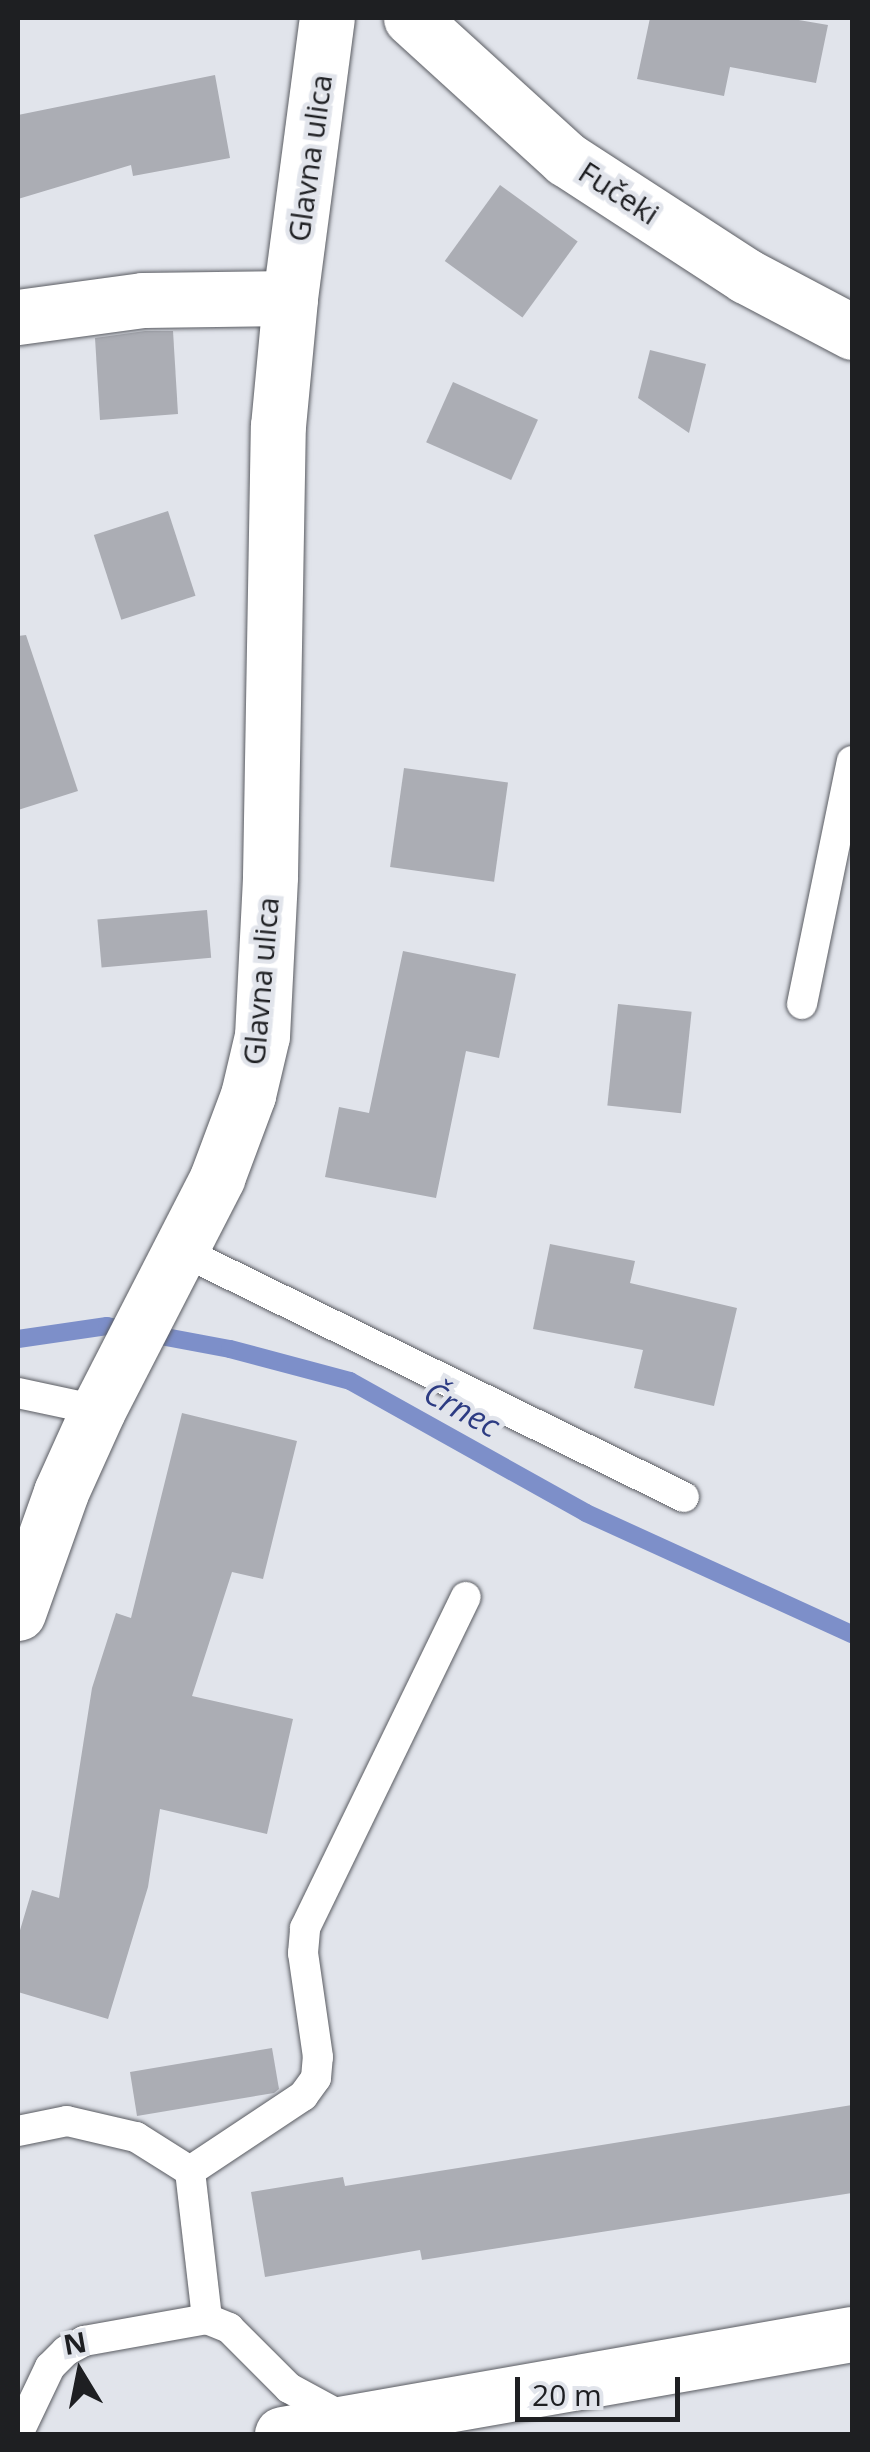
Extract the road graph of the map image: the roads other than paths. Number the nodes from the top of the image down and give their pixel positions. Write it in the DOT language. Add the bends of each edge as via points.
graph roads {
  1 [pos="327,18"];
  2 [pos="412,18"];
  3 [pos="290,298"];
  4 [pos="18,316"];
  5 [pos="852,332"];
  6 [pos="852,760"];
  7 [pos="802,1004"];
  8 [pos="182,1251"];
  9 [pos="18,1393"];
  10 [pos="98,1410"];
  11 [pos="684,1497"];
  12 [pos="466,1597"];
  13 [pos="18,1614"];
  14 [pos="18,2130"];
  15 [pos="190,2171"];
  16 [pos="207,2319"];
  17 [pos="852,2334"];
  18 [pos="353,2422"];
  19 [pos="18,2434"];
  20 [pos="282,2434"];
  1 -- 3 [label="street, Glavna ulica"];
  2 -- 5 [label="street, Fučeki" via="566,160 746,276"];
  3 -- 4 [label="street" via="144,300"];
  3 -- 8 [label="street, Glavna ulica" via="278,426 262,1036 217,1178"];
  6 -- 7 [label="lane"];
  8 -- 10 [label="street, Glavna ulica"];
  8 -- 11 [label="lane"];
  9 -- 10 [label="lane"];
  10 -- 13 [label="street, Glavna ulica"];
  12 -- 15 [label="lane" via="305,1928 316,2078 303,2096"];
  14 -- 15 [label="lane" via="67,2121 136,2137"];
  15 -- 16 [label="lane"];
  16 -- 18 [label="lane" via="229,2328 289,2388"];
  16 -- 19 [label="lane" via="84,2340 50,2367"];
  17 -- 18 [label="street"];
  18 -- 20 [label="street"];
}
